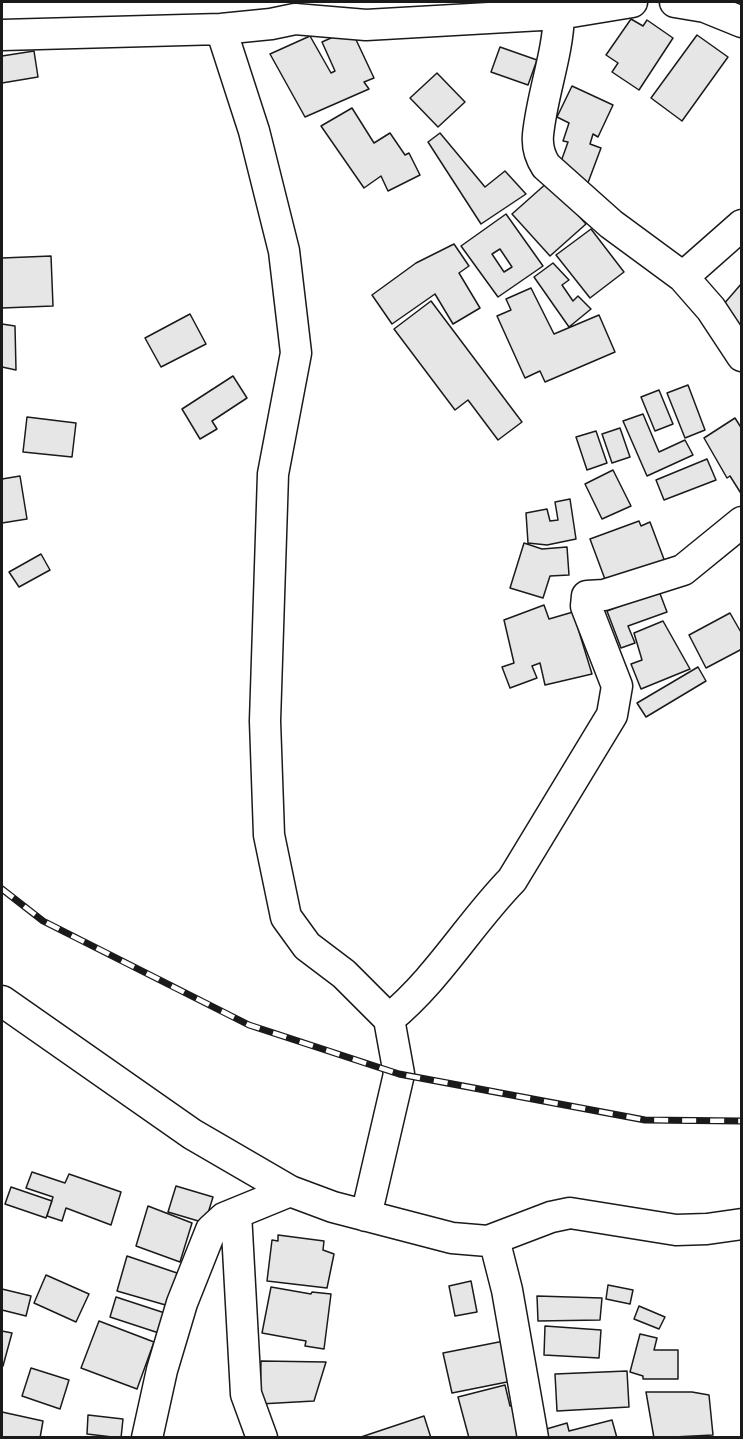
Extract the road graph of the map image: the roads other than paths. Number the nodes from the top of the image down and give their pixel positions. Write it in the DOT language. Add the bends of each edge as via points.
graph roads {
  1 [pos="632,2"];
  2 [pos="675,2"];
  3 [pos="546,10"];
  4 [pos="267,13"];
  5 [pos="741,22"];
  6 [pos="221,29"];
  7 [pos="2,35"];
  8 [pos="741,225"];
  9 [pos="683,277"];
  10 [pos="741,356"];
  11 [pos="741,522"];
  12 [pos="2,1001"];
  13 [pos="389,1019"];
  14 [pos="290,1191"];
  15 [pos="236,1213"];
  16 [pos="366,1216"];
  17 [pos="741,1224"];
  18 [pos="494,1239"];
  19 [pos="147,1437"];
  20 [pos="262,1437"];
  21 [pos="533,1437"];
  1 -- 3 [label="street"];
  2 -- 5 [label="street" via="705,7"];
  3 -- 4 [label="street" via="366,25"];
  3 -- 9 [label="street" via="554,64 538,136 541,158 611,224"];
  4 -- 6 [label="street"];
  6 -- 7 [label="street"];
  6 -- 13 [label="street" via="254,130 284,251 296,353 273,474 265,721 269,835 286,917 308,946 344,974"];
  8 -- 9 [label="street"];
  9 -- 10 [label="street" via="711,309"];
  11 -- 13 [label="street" via="683,570 604,595 587,596 586,606 616,686 612,715 512,880 446,962"];
  12 -- 14 [label="street" via="192,1134"];
  13 -- 16 [label="street" via="399,1074"];
  14 -- 15 [label="street"];
  14 -- 16 [label="street"];
  15 -- 19 [label="street" via="224,1218 204,1241 162,1370"];
  15 -- 20 [label="street" via="246,1394"];
  16 -- 18 [label="street" via="452,1238"];
  17 -- 18 [label="street" via="676,1230 570,1213"];
  18 -- 21 [label="street"];
}
